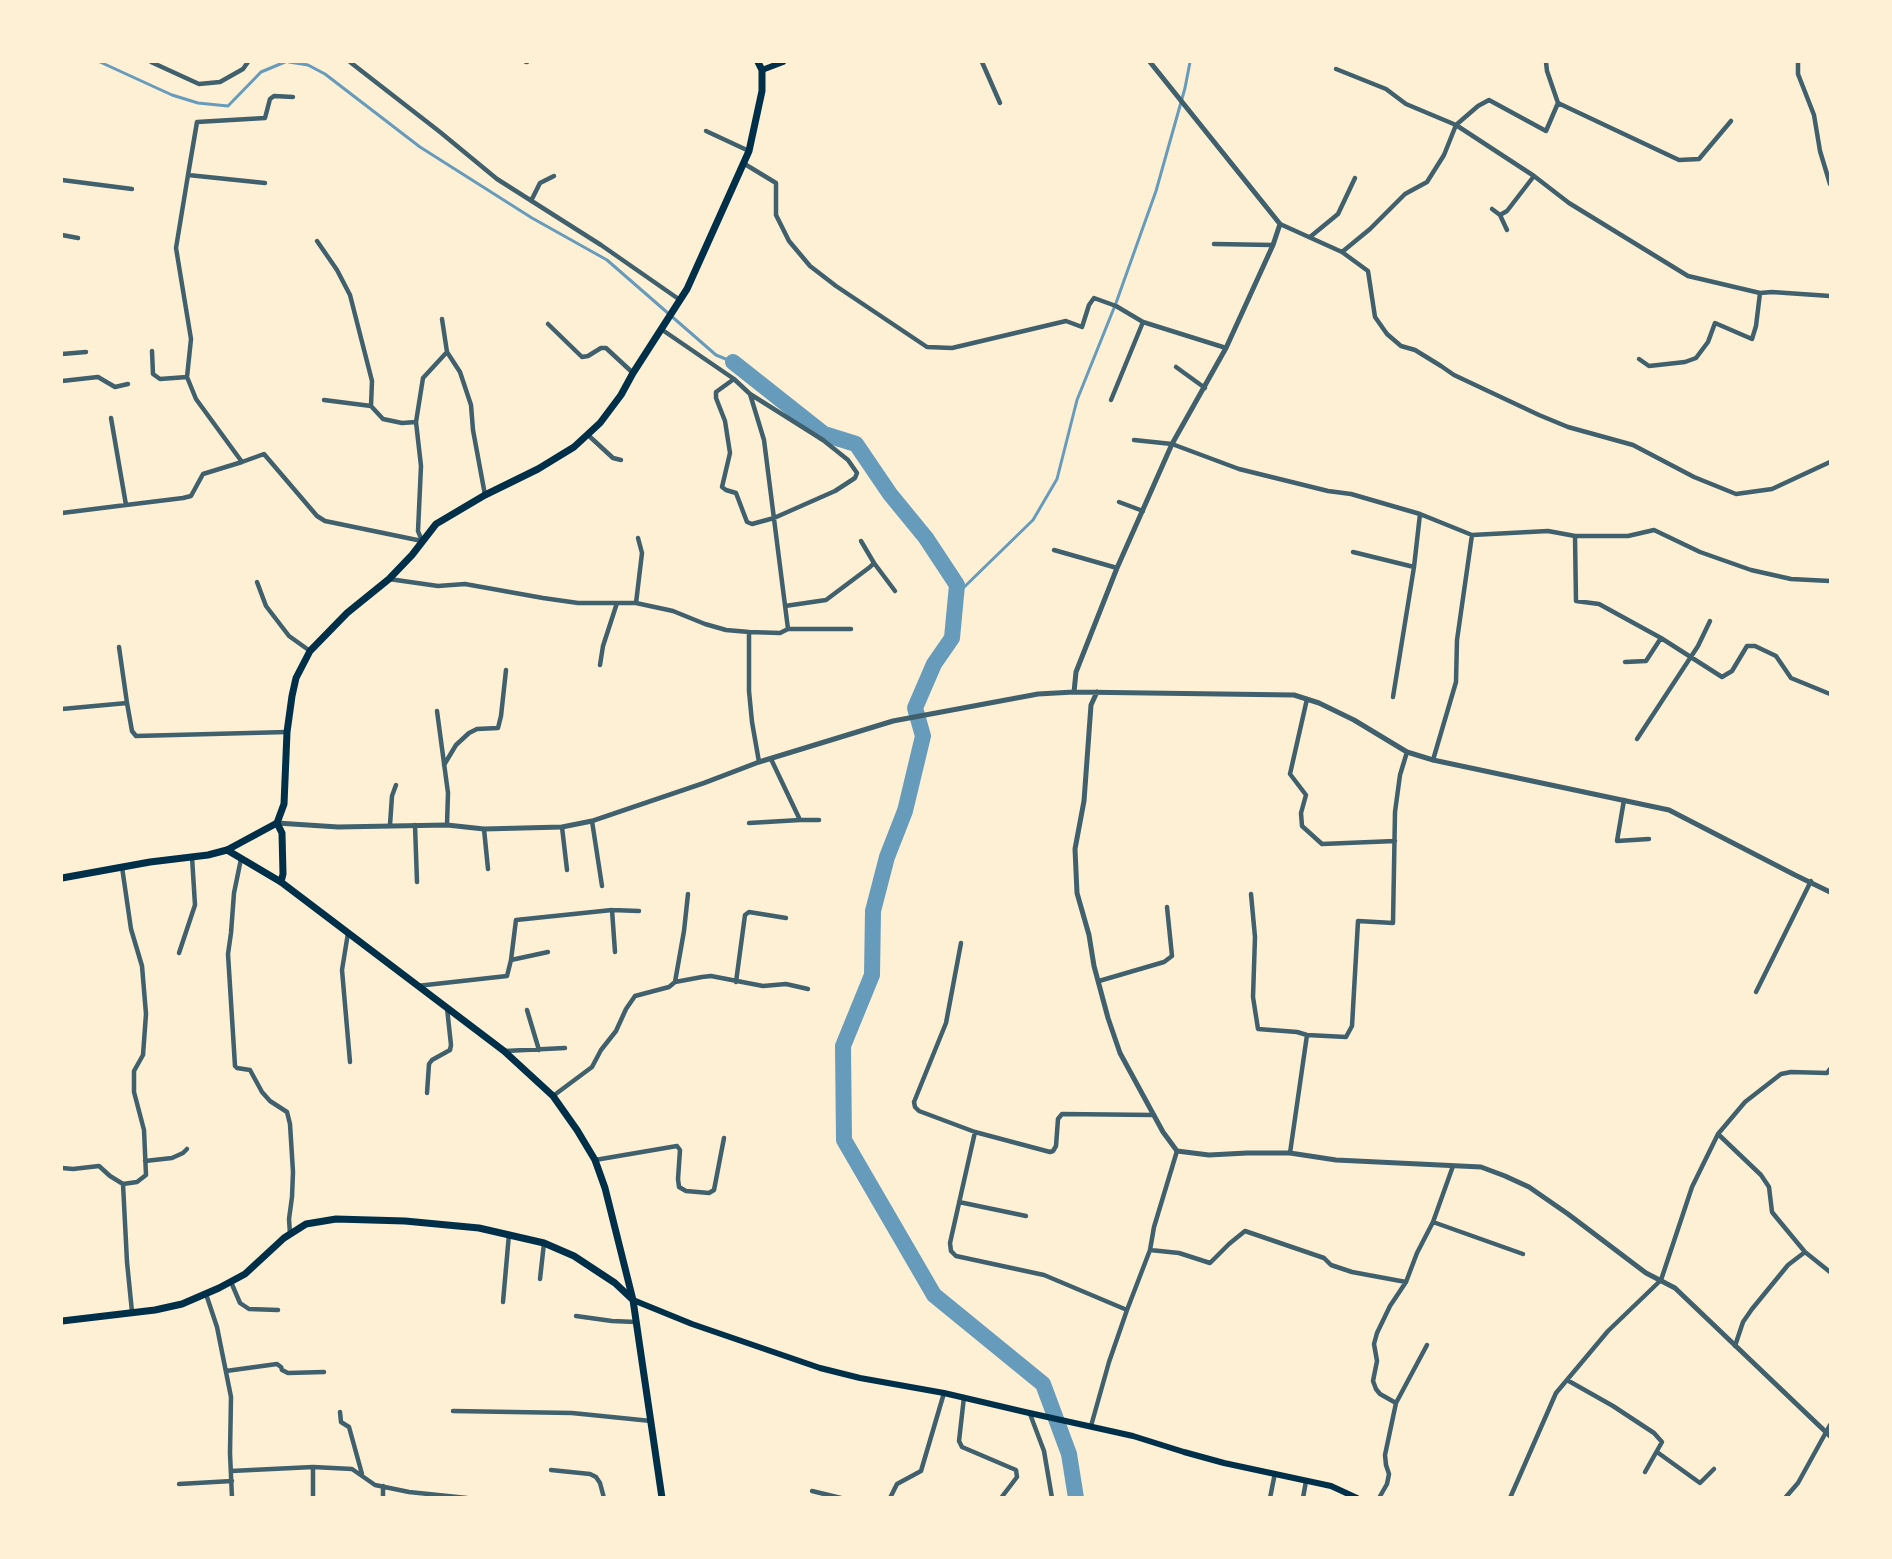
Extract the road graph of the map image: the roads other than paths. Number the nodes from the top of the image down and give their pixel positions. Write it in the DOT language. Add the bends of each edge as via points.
graph roads {
  1 [pos="151,62"];
  2 [pos="248,62"];
  3 [pos="350,62"];
  4 [pos="758,62"];
  5 [pos="783,62"];
  6 [pos="982,62"];
  7 [pos="1150,62"];
  8 [pos="1546,62"];
  9 [pos="1798,62"];
  10 [pos="1336,69"];
  11 [pos="762,70"];
  12 [pos="292,97"];
  13 [pos="1000,103"];
  14 [pos="1558,103"];
  15 [pos="1731,121"];
  16 [pos="1456,125"];
  17 [pos="706,131"];
  18 [pos="749,151"];
  19 [pos="743,163"];
  20 [pos="189,175"];
  21 [pos="554,176"];
  22 [pos="1534,176"];
  23 [pos="1355,178"];
  24 [pos="62,180"];
  25 [pos="265,183"];
  26 [pos="1830,184"];
  27 [pos="132,189"];
  28 [pos="531,201"];
  29 [pos="1492,209"];
  30 [pos="1500,215"];
  31 [pos="1280,224"];
  32 [pos="1507,230"];
  33 [pos="62,235"];
  34 [pos="1310,237"];
  35 [pos="78,238"];
  36 [pos="317,241"];
  37 [pos="1214,244"];
  38 [pos="1273,245"];
  39 [pos="1342,252"];
  40 [pos="1760,293"];
  41 [pos="1830,296"];
  42 [pos="679,303"];
  43 [pos="442,319"];
  44 [pos="1143,322"];
  45 [pos="548,324"];
  46 [pos="663,327"];
  47 [pos="1226,348"];
  48 [pos="152,351"];
  49 [pos="86,352"];
  50 [pos="447,352"];
  51 [pos="62,354"];
  52 [pos="1639,358"];
  53 [pos="1176,367"];
  54 [pos="633,373"];
  55 [pos="187,377"];
  56 [pos="734,379"];
  57 [pos="62,381"];
  58 [pos="128,384"];
  59 [pos="1204,388"];
  60 [pos="750,394"];
  61 [pos="324,400"];
  62 [pos="1111,400"];
  63 [pos="371,406"];
  64 [pos="111,418"];
  65 [pos="416,422"];
  66 [pos="588,435"];
  67 [pos="1134,440"];
  68 [pos="1172,444"];
  69 [pos="621,460"];
  70 [pos="242,462"];
  71 [pos="1830,462"];
  72 [pos="485,495"];
  73 [pos="1119,502"];
  74 [pos="126,505"];
  75 [pos="1143,511"];
  76 [pos="62,513"];
  77 [pos="1420,514"];
  78 [pos="774,518"];
  79 [pos="1472,535"];
  80 [pos="1575,536"];
  81 [pos="638,538"];
  82 [pos="422,541"];
  83 [pos="861,541"];
  84 [pos="1054,550"];
  85 [pos="1353,552"];
  86 [pos="874,563"];
  87 [pos="1414,567"];
  88 [pos="1117,568"];
  89 [pos="389,579"];
  90 [pos="1830,581"];
  91 [pos="257,582"];
  92 [pos="895,591"];
  93 [pos="617,603"];
  94 [pos="636,603"];
  95 [pos="785,606"];
  96 [pos="1710,621"];
  97 [pos="788,629"];
  98 [pos="851,629"];
  99 [pos="749,632"];
  100 [pos="1661,638"];
  101 [pos="119,647"];
  102 [pos="310,651"];
  103 [pos="1690,657"];
  104 [pos="1625,662"];
  105 [pos="600,665"];
  106 [pos="506,670"];
  107 [pos="1074,692"];
  108 [pos="1097,692"];
  109 [pos="1830,694"];
  110 [pos="1393,697"];
  111 [pos="1307,699"];
  112 [pos="127,703"];
  113 [pos="62,709"];
  114 [pos="437,711"];
  115 [pos="287,732"];
  116 [pos="1637,739"];
  117 [pos="1407,752"];
  118 [pos="771,759"];
  119 [pos="1433,760"];
  120 [pos="759,762"];
  121 [pos="444,765"];
  122 [pos="396,785"];
  123 [pos="1624,800"];
  124 [pos="800,820"];
  125 [pos="819,820"];
  126 [pos="592,821"];
  127 [pos="749,822"];
  128 [pos="277,823"];
  129 [pos="390,825"];
  130 [pos="416,825"];
  131 [pos="447,825"];
  132 [pos="562,827"];
  133 [pos="484,828"];
  134 [pos="1649,839"];
  135 [pos="1395,841"];
  136 [pos="227,850"];
  137 [pos="192,857"];
  138 [pos="241,859"];
  139 [pos="122,867"];
  140 [pos="488,869"];
  141 [pos="567,870"];
  142 [pos="62,878"];
  143 [pos="1811,881"];
  144 [pos="281,882"];
  145 [pos="417,882"];
  146 [pos="602,886"];
  147 [pos="1830,892"];
  148 [pos="688,894"];
  149 [pos="1251,894"];
  150 [pos="1167,907"];
  151 [pos="612,910"];
  152 [pos="639,911"];
  153 [pos="786,918"];
  154 [pos="348,933"];
  155 [pos="961,943"];
  156 [pos="548,952"];
  157 [pos="615,952"];
  158 [pos="179,953"];
  159 [pos="511,960"];
  160 [pos="1099,981"];
  161 [pos="675,982"];
  162 [pos="736,982"];
  163 [pos="417,986"];
  164 [pos="808,989"];
  165 [pos="1756,992"];
  166 [pos="447,1008"];
  167 [pos="527,1010"];
  168 [pos="1307,1035"];
  169 [pos="566,1048"];
  170 [pos="539,1050"];
  171 [pos="504,1052"];
  172 [pos="350,1062"];
  173 [pos="1830,1069"];
  174 [pos="427,1093"];
  175 [pos="553,1096"];
  176 [pos="1154,1115"];
  177 [pos="975,1132"];
  178 [pos="1718,1134"];
  179 [pos="724,1138"];
  180 [pos="187,1149"];
  181 [pos="1177,1151"];
  182 [pos="1290,1153"];
  183 [pos="595,1160"];
  184 [pos="146,1161"];
  185 [pos="1453,1166"];
  186 [pos="62,1168"];
  187 [pos="123,1184"];
  188 [pos="959,1202"];
  189 [pos="1026,1216"];
  190 [pos="1433,1222"];
  191 [pos="290,1234"];
  192 [pos="509,1234"];
  193 [pos="544,1243"];
  194 [pos="1150,1250"];
  195 [pos="1805,1252"];
  196 [pos="1523,1254"];
  197 [pos="1830,1272"];
  198 [pos="540,1279"];
  199 [pos="1661,1280"];
  200 [pos="231,1282"];
  201 [pos="1406,1282"];
  202 [pos="206,1294"];
  203 [pos="633,1300"];
  204 [pos="503,1302"];
  205 [pos="278,1310"];
  206 [pos="1127,1310"];
  207 [pos="132,1312"];
  208 [pos="576,1316"];
  209 [pos="62,1321"];
  210 [pos="636,1322"];
  211 [pos="1427,1345"];
  212 [pos="1734,1346"];
  213 [pos="226,1371"];
  214 [pos="324,1372"];
  215 [pos="1567,1380"];
  216 [pos="944,1393"];
  217 [pos="964,1397"];
  218 [pos="1396,1403"];
  219 [pos="340,1412"];
  220 [pos="453,1412"];
  221 [pos="1028,1413"];
  222 [pos="651,1421"];
  223 [pos="1830,1425"];
  224 [pos="1091,1426"];
  225 [pos="1828,1434"];
  226 [pos="1657,1452"];
  227 [pos="314,1467"];
  228 [pos="1714,1469"];
  229 [pos="551,1470"];
  230 [pos="231,1471"];
  231 [pos="1645,1472"];
  232 [pos="1275,1473"];
  233 [pos="362,1474"];
  234 [pos="232,1481"];
  235 [pos="1306,1481"];
  236 [pos="179,1484"];
  237 [pos="383,1486"];
  238 [pos="812,1491"];
  239 [pos="232,1497"];
  240 [pos="314,1497"];
  241 [pos="383,1497"];
  242 [pos="467,1497"];
  243 [pos="604,1497"];
  244 [pos="662,1497"];
  245 [pos="842,1497"];
  246 [pos="890,1497"];
  247 [pos="1001,1497"];
  248 [pos="1052,1497"];
  249 [pos="1270,1497"];
  250 [pos="1303,1497"];
  251 [pos="1356,1497"];
  252 [pos="1379,1497"];
  253 [pos="1510,1497"];
  254 [pos="1785,1497"];
  1 -- 2 [label="street" via="199,84 220,82"];
  3 -- 28 [label="street" via="497,179"];
  4 -- 11 [label="main road"];
  5 -- 11 [label="main road"];
  6 -- 13 [label="street"];
  7 -- 31 [label="street"];
  8 -- 14 [label="street"];
  9 -- 26 [label="street" via="1798,74 1814,115"];
  10 -- 16 [label="street" via="1386,89 1406,104"];
  11 -- 18 [label="main road" via="762,91"];
  12 -- 20 [label="street" via="270,99 265,118 197,122"];
  14 -- 15 [label="street" via="1679,160 1699,159"];
  14 -- 16 [label="street" via="1546,131 1489,100"];
  16 -- 22 [label="street"];
  16 -- 39 [label="street" via="1427,182 1405,194"];
  17 -- 18 [label="street"];
  18 -- 19 [label="main road"];
  19 -- 42 [label="main road"];
  19 -- 44 [label="street" via="776,183 776,215 789,240 810,266 927,348 952,348 1066,321 1082,327 1094,298"];
  20 -- 25 [label="street"];
  20 -- 55 [label="street" via="176,248 190,339"];
  21 -- 28 [label="street" via="540,183"];
  22 -- 30 [label="street"];
  22 -- 40 [label="street" via="1569,203 1688,276"];
  23 -- 34 [label="street" via="1338,214"];
  24 -- 27 [label="street"];
  28 -- 42 [label="street" via="601,245"];
  29 -- 30 [label="street"];
  30 -- 32 [label="street"];
  31 -- 34 [label="street"];
  31 -- 38 [label="street"];
  33 -- 35 [label="street"];
  34 -- 39 [label="street"];
  36 -- 63 [label="street" via="350,295 372,381"];
  37 -- 38 [label="street"];
  38 -- 47 [label="street"];
  39 -- 71 [label="street" via="1368,271 1375,317 1401,346 1539,416 1633,445 1736,494 1772,489"];
  40 -- 41 [label="street"];
  40 -- 52 [label="street" via="1752,339 1715,323 1696,358 1649,366"];
  42 -- 46 [label="main road"];
  43 -- 50 [label="street"];
  44 -- 47 [label="street"];
  44 -- 62 [label="street"];
  45 -- 54 [label="street" via="582,357 606,348"];
  46 -- 54 [label="main road"];
  46 -- 56 [label="street"];
  47 -- 59 [label="street"];
  48 -- 55 [label="street" via="153,374 160,379"];
  49 -- 51 [label="street"];
  50 -- 65 [label="street" via="423,378"];
  50 -- 72 [label="street" via="460,372 471,405"];
  53 -- 59 [label="street"];
  54 -- 66 [label="main road" via="621,395"];
  55 -- 70 [label="street" via="196,399"];
  56 -- 60 [label="street"];
  56 -- 78 [label="street" via="716,392 729,453 722,487 736,493 747,522"];
  57 -- 58 [label="street" via="98,377 115,387"];
  59 -- 68 [label="street"];
  60 -- 78 [label="street" via="764,440"];
  60 -- 78 [label="street" via="823,440 848,460 857,473 835,491"];
  61 -- 63 [label="street"];
  63 -- 65 [label="street" via="383,419"];
  64 -- 74 [label="street"];
  65 -- 82 [label="street" via="421,466 418,531"];
  66 -- 69 [label="street" via="613,458"];
  66 -- 72 [label="main road" via="538,469"];
  67 -- 68 [label="street"];
  68 -- 75 [label="street"];
  68 -- 77 [label="street" via="1239,470 1351,494"];
  70 -- 74 [label="street" via="203,474 191,496"];
  70 -- 82 [label="street" via="264,454 325,521"];
  72 -- 82 [label="main road" via="436,524"];
  73 -- 75 [label="street"];
  74 -- 76 [label="street"];
  75 -- 88 [label="street"];
  77 -- 79 [label="street"];
  77 -- 87 [label="street"];
  78 -- 95 [label="street"];
  79 -- 80 [label="street" via="1548,531"];
  79 -- 119 [label="street" via="1457,639 1456,682"];
  80 -- 90 [label="street" via="1628,536 1654,530 1751,570 1791,579"];
  80 -- 100 [label="street" via="1576,601 1599,604"];
  81 -- 94 [label="street" via="642,553"];
  82 -- 89 [label="main road"];
  83 -- 86 [label="street"];
  84 -- 88 [label="street"];
  85 -- 87 [label="street"];
  86 -- 92 [label="street"];
  86 -- 95 [label="street" via="826,600"];
  87 -- 110 [label="street"];
  88 -- 107 [label="street" via="1076,672"];
  89 -- 93 [label="street" via="438,586 465,584 578,603"];
  89 -- 102 [label="main road" via="346,614"];
  91 -- 102 [label="street" via="266,606 289,636"];
  93 -- 94 [label="street"];
  93 -- 105 [label="street"];
  94 -- 99 [label="street" via="726,630"];
  95 -- 97 [label="street"];
  96 -- 103 [label="street"];
  97 -- 98 [label="street"];
  97 -- 99 [label="street" via="780,633"];
  99 -- 120 [label="street" via="749,691"];
  100 -- 103 [label="street"];
  100 -- 104 [label="street" via="1646,661"];
  101 -- 112 [label="street"];
  102 -- 115 [label="main road" via="296,678"];
  103 -- 109 [label="street" via="1722,677 1731,671 1747,646 1755,646 1776,656 1791,678"];
  103 -- 116 [label="street"];
  106 -- 121 [label="street" via="498,728 469,733"];
  107 -- 108 [label="street"];
  107 -- 118 [label="street" via="1038,694 893,721"];
  108 -- 111 [label="street" via="1294,695"];
  108 -- 160 [label="street" via="1091,705 1076,849 1077,893"];
  111 -- 117 [label="street" via="1354,720"];
  111 -- 135 [label="street" via="1290,774 1306,795 1302,826 1322,844"];
  112 -- 113 [label="street"];
  112 -- 115 [label="street" via="136,736"];
  114 -- 121 [label="street"];
  115 -- 128 [label="main road" via="284,804"];
  117 -- 119 [label="street"];
  117 -- 135 [label="street" via="1395,812"];
  118 -- 120 [label="street"];
  118 -- 124 [label="street"];
  119 -- 123 [label="street"];
  120 -- 126 [label="street"];
  121 -- 131 [label="street"];
  122 -- 129 [label="street"];
  123 -- 134 [label="street" via="1617,842"];
  123 -- 143 [label="street" via="1669,810"];
  124 -- 125 [label="street"];
  124 -- 127 [label="street"];
  126 -- 132 [label="street"];
  126 -- 146 [label="street"];
  128 -- 129 [label="street"];
  128 -- 136 [label="main road"];
  128 -- 144 [label="main road" via="282,833"];
  129 -- 130 [label="street"];
  130 -- 131 [label="street"];
  130 -- 145 [label="street"];
  131 -- 133 [label="street"];
  132 -- 133 [label="street"];
  132 -- 141 [label="street"];
  133 -- 140 [label="street"];
  135 -- 168 [label="street" via="1393,924 1358,921 1352,1026 1346,1037"];
  136 -- 137 [label="main road"];
  136 -- 138 [label="main road"];
  137 -- 139 [label="main road"];
  137 -- 158 [label="street" via="195,905"];
  138 -- 144 [label="main road"];
  138 -- 191 [label="street" via="228,954 235,1066 250,1070 262,1092 287,1112 293,1172"];
  139 -- 142 [label="main road"];
  139 -- 184 [label="street" via="146,1007 143,1055 134,1071"];
  143 -- 147 [label="street"];
  143 -- 165 [label="street"];
  144 -- 154 [label="main road"];
  148 -- 161 [label="street"];
  149 -- 168 [label="street" via="1255,937 1253,997 1258,1029"];
  150 -- 160 [label="street" via="1172,956 1164,962"];
  151 -- 152 [label="street"];
  151 -- 157 [label="street"];
  151 -- 159 [label="street" via="516,920"];
  153 -- 162 [label="street" via="749,912 745,915"];
  154 -- 163 [label="main road"];
  154 -- 172 [label="street" via="342,970"];
  155 -- 177 [label="street" via="946,1023 914,1102 919,1111"];
  156 -- 159 [label="street"];
  159 -- 163 [label="street" via="507,976"];
  160 -- 176 [label="street" via="1120,1053"];
  161 -- 162 [label="street" via="711,976"];
  161 -- 175 [label="street" via="635,996 592,1067"];
  162 -- 164 [label="street"];
  163 -- 166 [label="main road"];
  166 -- 171 [label="main road"];
  166 -- 174 [label="street" via="450,1050 429,1064"];
  167 -- 170 [label="street"];
  168 -- 182 [label="street"];
  169 -- 170 [label="street"];
  170 -- 171 [label="street"];
  171 -- 175 [label="main road"];
  173 -- 178 [label="street" via="1827,1073 1781,1074 1745,1102"];
  175 -- 183 [label="main road"];
  176 -- 177 [label="street" via="1062,1114 1058,1119 1056,1146 1050,1152"];
  176 -- 181 [label="street"];
  177 -- 188 [label="street"];
  178 -- 195 [label="street" via="1761,1175 1769,1187 1772,1212"];
  178 -- 199 [label="street" via="1692,1187"];
  179 -- 183 [label="street" via="714,1190 709,1193 679,1187 677,1146"];
  180 -- 184 [label="street" via="172,1158"];
  181 -- 182 [label="street" via="1209,1155"];
  181 -- 194 [label="street"];
  182 -- 185 [label="street" via="1336,1160"];
  183 -- 203 [label="main road"];
  184 -- 187 [label="street" via="146,1175 137,1182"];
  185 -- 190 [label="street"];
  185 -- 199 [label="street" via="1481,1167 1529,1187"];
  186 -- 187 [label="street" via="99,1166"];
  187 -- 207 [label="street"];
  188 -- 189 [label="street"];
  188 -- 206 [label="street" via="950,1244 956,1256 1044,1275"];
  190 -- 196 [label="street"];
  190 -- 201 [label="street"];
  191 -- 192 [label="main road" via="306,1224 336,1219 451,1225"];
  191 -- 200 [label="main road"];
  192 -- 193 [label="main road"];
  192 -- 204 [label="street"];
  193 -- 198 [label="street"];
  193 -- 203 [label="main road" via="574,1256"];
  194 -- 201 [label="street" via="1179,1253 1210,1263 1245,1231 1324,1258 1331,1265 1352,1272"];
  194 -- 206 [label="street"];
  195 -- 197 [label="street"];
  195 -- 212 [label="street" via="1788,1265 1752,1309"];
  199 -- 212 [label="street" via="1675,1288"];
  199 -- 215 [label="street" via="1608,1331"];
  200 -- 202 [label="main road"];
  200 -- 205 [label="street" via="240,1303 249,1309"];
  201 -- 218 [label="street" via="1390,1306 1374,1344 1377,1361 1373,1381 1380,1394"];
  202 -- 207 [label="main road" via="182,1305"];
  202 -- 213 [label="street"];
  203 -- 210 [label="main road"];
  203 -- 216 [label="main road" via="820,1368"];
  206 -- 224 [label="street"];
  207 -- 209 [label="main road"];
  208 -- 210 [label="street"];
  210 -- 222 [label="main road"];
  211 -- 218 [label="street"];
  212 -- 225 [label="street"];
  213 -- 214 [label="street" via="277,1364 288,1373"];
  213 -- 230 [label="street" via="231,1397"];
  215 -- 226 [label="street" via="1653,1433 1662,1442"];
  215 -- 253 [label="street" via="1556,1393"];
  216 -- 217 [label="main road"];
  216 -- 246 [label="street" via="921,1471 897,1485"];
  217 -- 221 [label="main road"];
  217 -- 247 [label="street" via="959,1441 962,1447 1016,1470 1017,1477"];
  218 -- 252 [label="street" via="1385,1455 1389,1474"];
  219 -- 233 [label="street" via="341,1422 349,1427"];
  220 -- 222 [label="street" via="572,1413"];
  221 -- 224 [label="main road"];
  221 -- 248 [label="street" via="1044,1451"];
  222 -- 244 [label="main road"];
  223 -- 225 [label="street"];
  224 -- 232 [label="main road"];
  225 -- 254 [label="street"];
  226 -- 228 [label="street" via="1700,1483"];
  226 -- 231 [label="street"];
  227 -- 230 [label="street"];
  227 -- 233 [label="street" via="352,1469"];
  227 -- 240 [label="street"];
  229 -- 243 [label="street" via="596,1477"];
  230 -- 234 [label="street"];
  232 -- 235 [label="main road"];
  232 -- 249 [label="street"];
  233 -- 237 [label="street" via="375,1485"];
  234 -- 236 [label="street"];
  234 -- 239 [label="street"];
  235 -- 250 [label="street"];
  235 -- 251 [label="main road"];
  237 -- 241 [label="street"];
  237 -- 242 [label="street"];
  238 -- 245 [label="street"];
}
